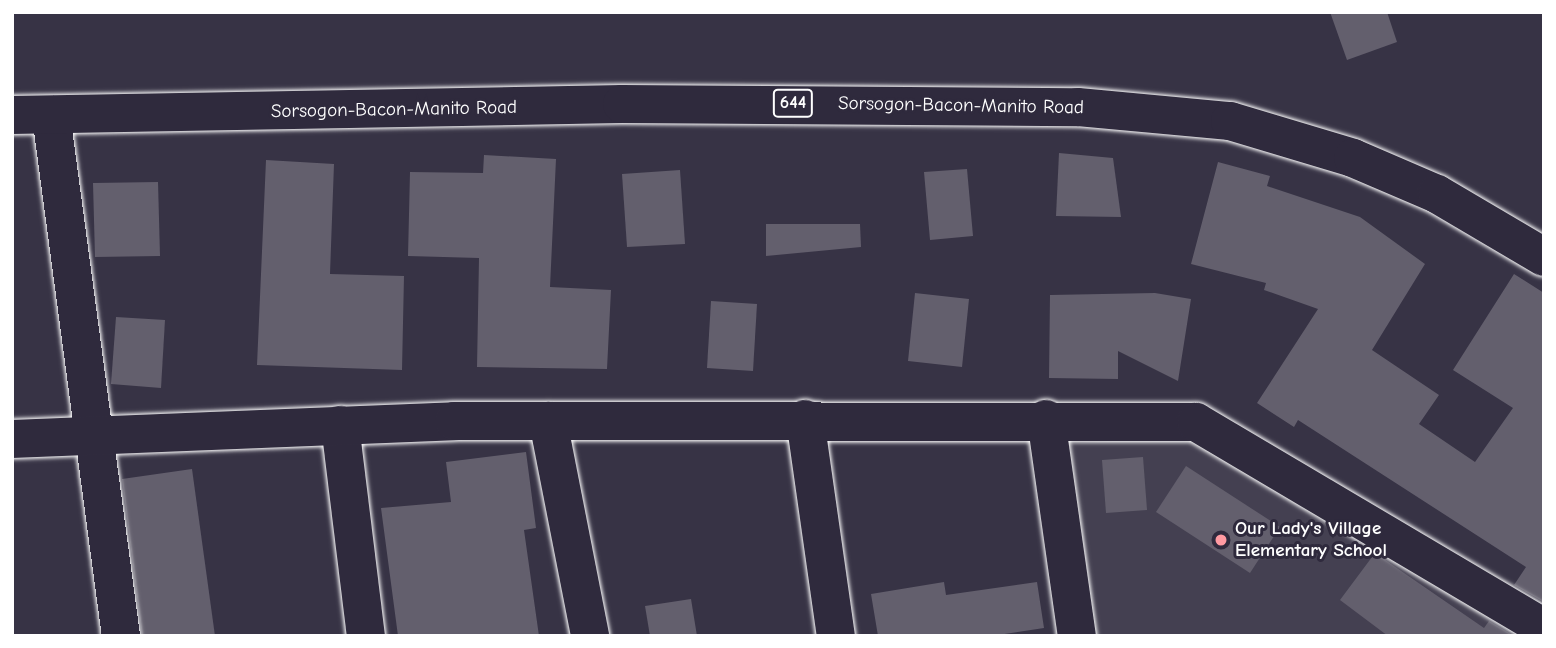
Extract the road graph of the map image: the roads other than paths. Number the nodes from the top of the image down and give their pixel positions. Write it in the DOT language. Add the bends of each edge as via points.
graph roads {
  1 [pos="12,115"];
  2 [pos="51,115"];
  3 [pos="1544,257"];
  4 [pos="805,419"];
  5 [pos="1046,419"];
  6 [pos="548,421"];
  7 [pos="340,425"];
  8 [pos="94,435"];
  9 [pos="12,439"];
  10 [pos="1544,628"];
  11 [pos="121,636"];
  12 [pos="366,636"];
  13 [pos="590,636"];
  14 [pos="836,636"];
  15 [pos="1077,636"];
  1 -- 2 [label="street, Sorsogon-Bacon-Manito Road / 644"];
  2 -- 3 [label="street, Sorsogon-Bacon-Manito Road / 644" via="858,102 1078,107 1216,120 1353,158 1437,194"];
  2 -- 8 [label="street"];
  4 -- 5 [label="street"];
  4 -- 6 [label="street"];
  4 -- 14 [label="street"];
  5 -- 10 [label="street" via="1196,422"];
  5 -- 15 [label="street"];
  6 -- 7 [label="street"];
  6 -- 13 [label="street"];
  7 -- 8 [label="street"];
  7 -- 12 [label="street"];
  8 -- 9 [label="street"];
  8 -- 11 [label="street"];
}
